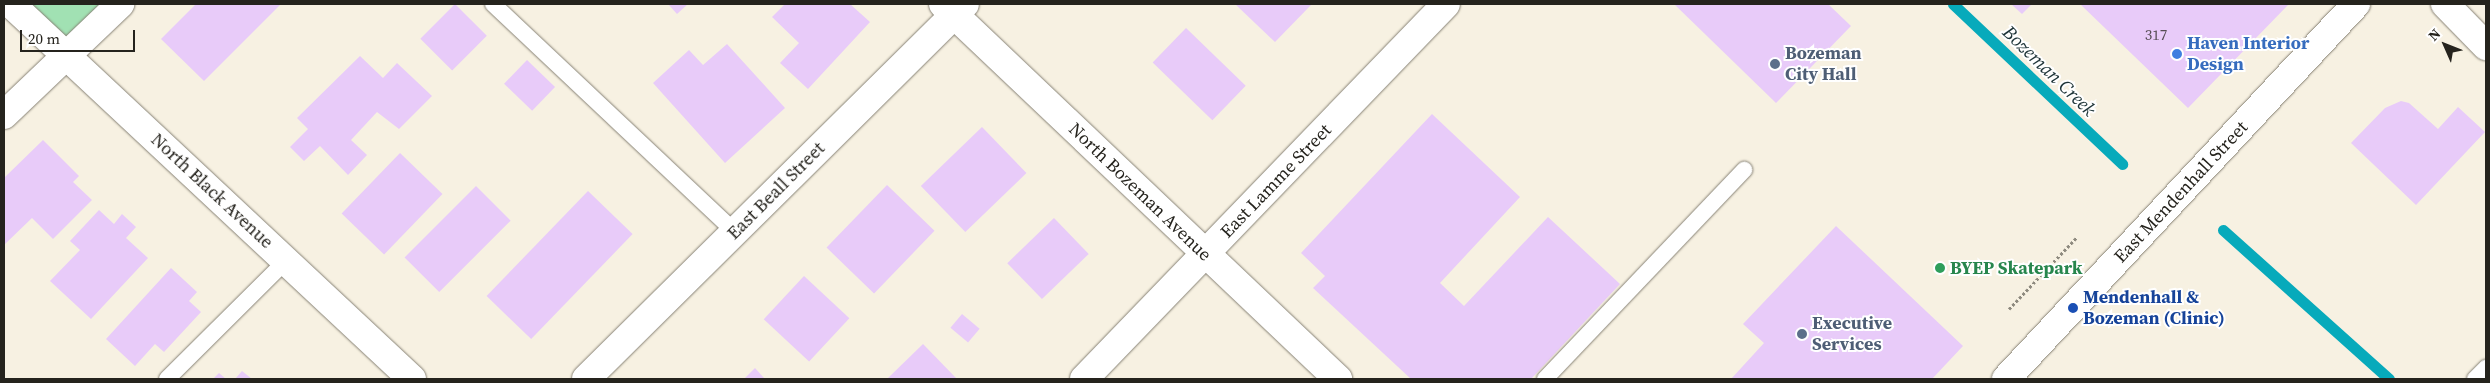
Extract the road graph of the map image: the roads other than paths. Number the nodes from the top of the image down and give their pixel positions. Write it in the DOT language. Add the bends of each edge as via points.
graph roads {
  1 [pos="11,4"];
  2 [pos="120,4"];
  3 [pos="493,4"];
  4 [pos="1446,4"];
  5 [pos="2356,4"];
  6 [pos="2445,4"];
  7 [pos="954,7"];
  8 [pos="2486,46"];
  9 [pos="66,55"];
  10 [pos="4,115"];
  11 [pos="1744,170"];
  12 [pos="734,232"];
  13 [pos="1205,256"];
  14 [pos="287,260"];
  15 [pos="2486,368"];
  16 [pos="167,379"];
  17 [pos="412,379"];
  18 [pos="586,379"];
  19 [pos="1084,379"];
  20 [pos="1338,379"];
  21 [pos="1545,379"];
  22 [pos="2006,379"];
  23 [pos="2475,379"];
  1 -- 9 [label="street, North Black Avenue"];
  2 -- 9 [label="street"];
  3 -- 12 [label="lane"];
  4 -- 13 [label="street, East Lamme Street"];
  5 -- 22 [label="street, East Mendenhall Street"];
  6 -- 8 [label="street"];
  7 -- 12 [label="street, East Beall Street"];
  7 -- 13 [label="street, North Bozeman Avenue"];
  9 -- 10 [label="street"];
  9 -- 14 [label="street, North Black Avenue"];
  11 -- 21 [label="lane"];
  12 -- 18 [label="street, East Beall Street"];
  13 -- 19 [label="street, East Lamme Street"];
  13 -- 20 [label="street, North Bozeman Avenue"];
  14 -- 16 [label="lane"];
  14 -- 17 [label="street, North Black Avenue"];
  15 -- 23 [label="lane"];
}
